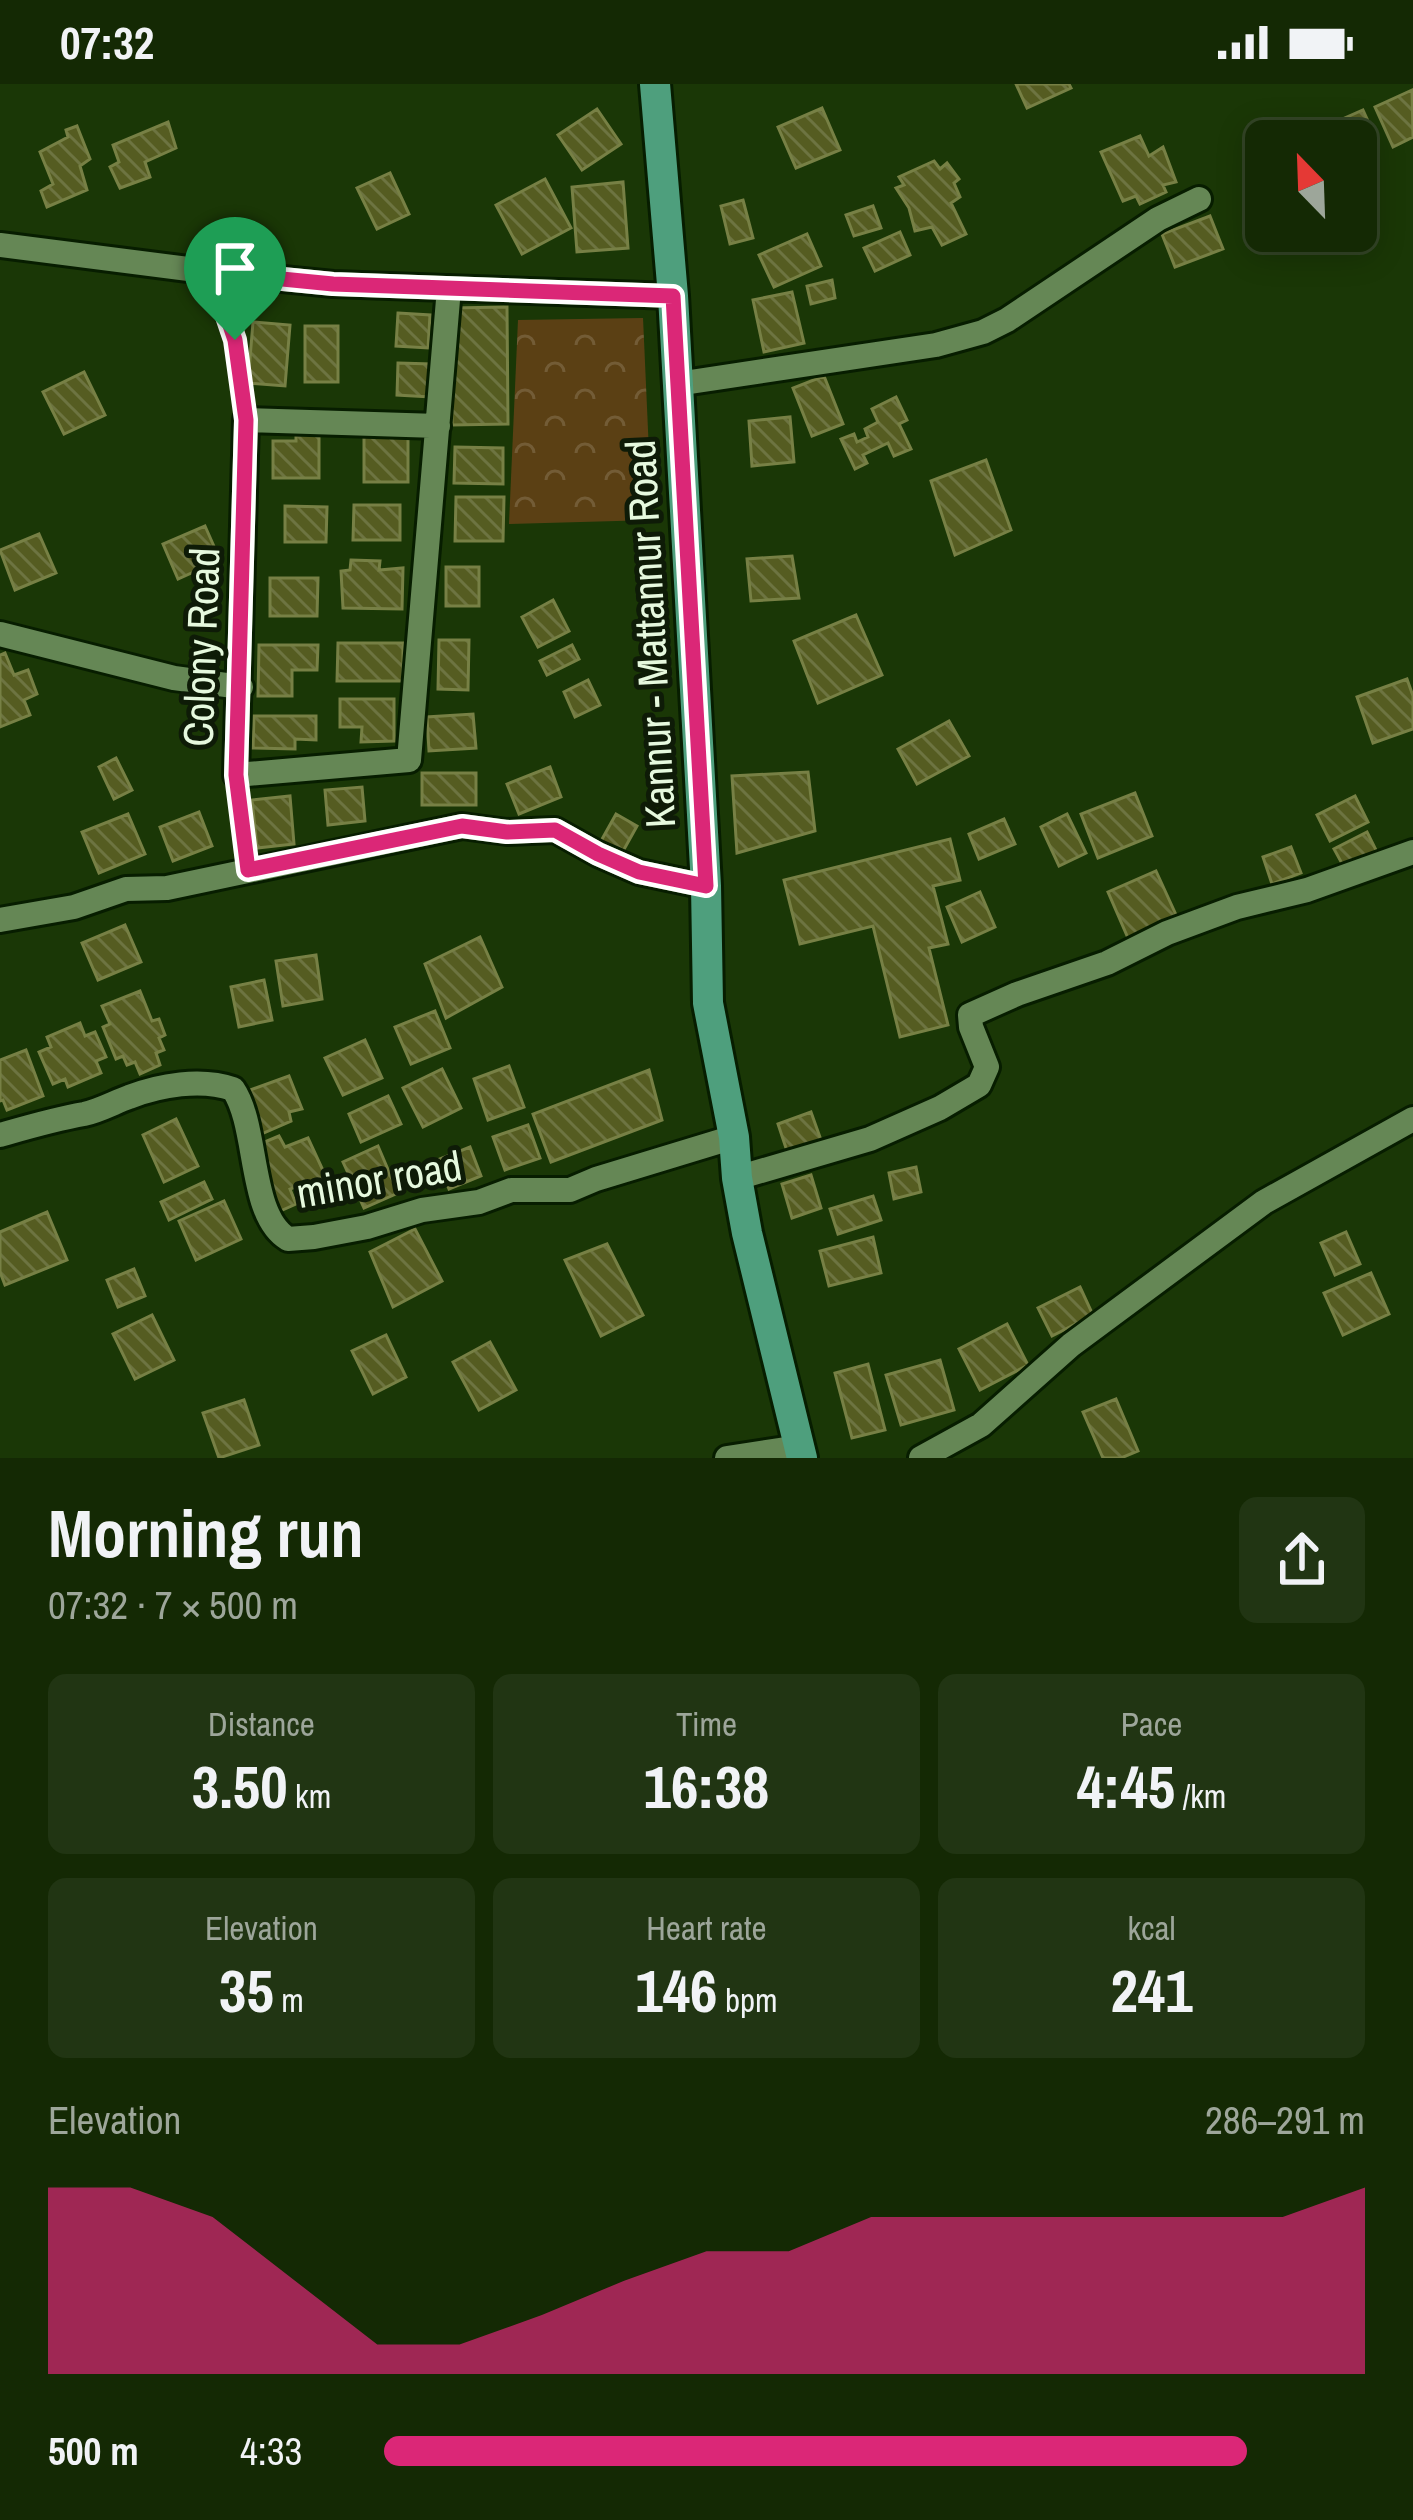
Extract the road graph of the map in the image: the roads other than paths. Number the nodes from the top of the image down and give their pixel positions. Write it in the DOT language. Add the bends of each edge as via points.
graph roads {
  1 [pos="655,84"];
  2 [pos="1199,199"];
  3 [pos="0,245"];
  4 [pos="449,288"];
  5 [pos="673,296"];
  6 [pos="677,383"];
  7 [pos="438,426"];
  8 [pos="0,634"];
  9 [pos="241,687"];
  10 [pos="1413,852"];
  11 [pos="706,886"];
  12 [pos="0,920"];
  13 [pos="1413,1119"];
  14 [pos="0,1135"];
  15 [pos="734,1138"];
  16 [pos="737,1178"];
  17 [pos="801,1453"];
  18 [pos="728,1458"];
  19 [pos="921,1458"];
  1 -- 5 [label="main road, Kannur - Mattannur Road"];
  2 -- 6 [label="street" via="982,332"];
  3 -- 4 [label="street" via="333,284"];
  4 -- 5 [label="street"];
  4 -- 7 [label="street, Colony Road"];
  5 -- 6 [label="main road, Kannur - Mattannur Road"];
  6 -- 11 [label="main road, Kannur - Mattannur Road"];
  7 -- 9 [label="street, Colony Road" via="246,420"];
  7 -- 9 [label="street, Colony Road" via="410,760 236,775"];
  8 -- 9 [label="street" via="174,679"];
  10 -- 16 [label="street" via="1237,907 988,1006 970,1015 986,1067 979,1085 870,1138"];
  11 -- 12 [label="street" via="639,872 555,830 462,826"];
  11 -- 15 [label="main road, Kannur - Mattannur Road" via="708,1003"];
  13 -- 19 [label="street" via="1264,1202 1071,1345 981,1425"];
  14 -- 15 [label="street, minor road" via="154,1089 233,1089 272,1225 288,1238 511,1190 570,1190"];
  15 -- 16 [label="main road, Kannur - Mattannur Road"];
  16 -- 17 [label="main road, Kannur - Mattannur Road"];
  17 -- 18 [label="street"];
}
